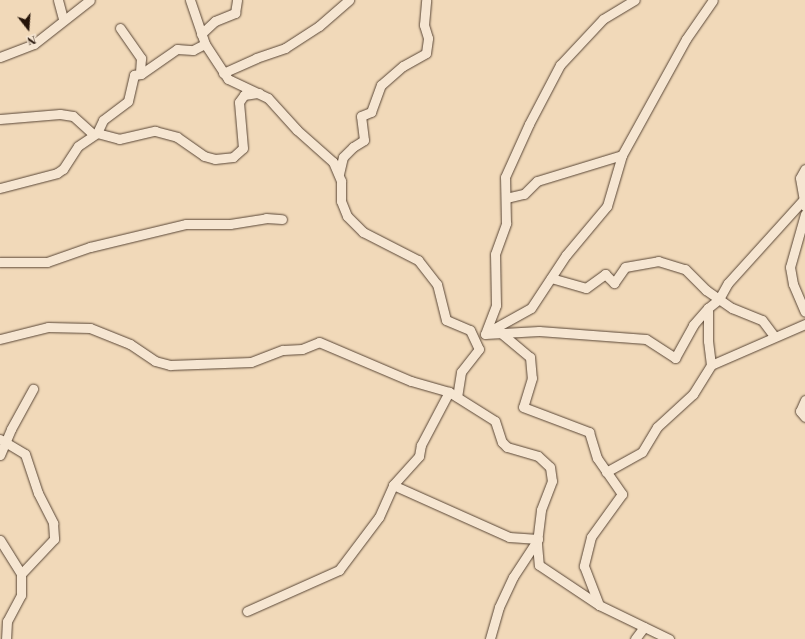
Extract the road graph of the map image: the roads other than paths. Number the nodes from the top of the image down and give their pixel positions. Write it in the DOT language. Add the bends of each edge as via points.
graph roads {
  1 [pos="58,0"];
  2 [pos="90,0"];
  3 [pos="190,0"];
  4 [pos="237,0"];
  5 [pos="349,0"];
  6 [pos="426,0"];
  7 [pos="634,0"];
  8 [pos="713,0"];
  9 [pos="63,18"];
  10 [pos="120,28"];
  11 [pos="201,34"];
  12 [pos="205,44"];
  13 [pos="0,57"];
  14 [pos="140,73"];
  15 [pos="223,73"];
  16 [pos="259,93"];
  17 [pos="0,119"];
  18 [pos="95,133"];
  19 [pos="622,155"];
  20 [pos="805,169"];
  21 [pos="339,175"];
  22 [pos="0,188"];
  23 [pos="506,198"];
  24 [pos="804,203"];
  25 [pos="805,214"];
  26 [pos="282,219"];
  27 [pos="0,262"];
  28 [pos="551,278"];
  29 [pos="719,299"];
  30 [pos="708,308"];
  31 [pos="805,312"];
  32 [pos="805,324"];
  33 [pos="501,333"];
  34 [pos="485,334"];
  35 [pos="774,336"];
  36 [pos="0,339"];
  37 [pos="711,365"];
  38 [pos="33,389"];
  39 [pos="453,395"];
  40 [pos="805,400"];
  41 [pos="805,418"];
  42 [pos="2,441"];
  43 [pos="0,455"];
  44 [pos="606,472"];
  45 [pos="393,485"];
  46 [pos="538,539"];
  47 [pos="0,540"];
  48 [pos="21,574"];
  49 [pos="599,605"];
  50 [pos="247,611"];
  51 [pos="644,627"];
  52 [pos="6,639"];
  53 [pos="490,639"];
  54 [pos="635,639"];
  55 [pos="669,639"];
  1 -- 9 [label="street"];
  2 -- 9 [label="street"];
  3 -- 11 [label="street"];
  4 -- 11 [label="street" via="235,13 216,21"];
  5 -- 15 [label="street" via="319,26 285,48"];
  6 -- 21 [label="street" via="426,53 403,66 381,85 371,112 362,116 364,140 343,157"];
  7 -- 23 [label="street" via="603,19 560,65 505,177"];
  8 -- 19 [label="street" via="686,39"];
  9 -- 13 [label="street" via="34,44"];
  10 -- 14 [label="street" via="141,58"];
  11 -- 12 [label="street"];
  12 -- 14 [label="street" via="193,50 177,49"];
  12 -- 15 [label="street"];
  14 -- 18 [label="street" via="132,79 132,92 128,101 103,120"];
  15 -- 16 [label="street" via="231,83"];
  16 -- 18 [label="street" via="244,95 239,102 243,148 233,157 215,159 204,156 176,137 155,131 119,139"];
  16 -- 21 [label="street" via="275,105 297,130 334,162"];
  17 -- 18 [label="street" via="60,114 73,116"];
  18 -- 22 [label="street" via="73,151 63,169 57,173"];
  19 -- 23 [label="street" via="537,181 524,194"];
  19 -- 28 [label="street" via="606,206"];
  20 -- 24 [label="street" via="800,178"];
  21 -- 39 [label="street" via="341,201 347,216 363,232 418,260 437,284 446,320 470,330 479,349 461,372"];
  23 -- 34 [label="street" via="506,223 495,254 496,305"];
  24 -- 29 [label="street" via="728,283"];
  25 -- 31 [label="street" via="790,267"];
  26 -- 27 [label="street" via="260,218 230,224 186,224 90,247 47,262"];
  28 -- 29 [label="street" via="586,288 605,274 614,283 625,267 658,261 685,269"];
  28 -- 34 [label="street" via="531,308"];
  29 -- 30 [label="street"];
  29 -- 35 [label="street" via="732,308 762,320"];
  30 -- 33 [label="street" via="693,325 675,358 646,339 539,331"];
  30 -- 37 [label="street"];
  32 -- 35 [label="street"];
  33 -- 34 [label="street"];
  33 -- 44 [label="street" via="530,357 532,378 523,407 589,432 597,458"];
  35 -- 37 [label="street"];
  36 -- 39 [label="street" via="48,327 90,328 130,344 162,364 170,365 251,362 283,350 302,349 319,342 411,382"];
  37 -- 44 [label="street" via="693,394 657,427 642,452"];
  38 -- 42 [label="street"];
  39 -- 45 [label="street" via="421,445 419,456"];
  39 -- 46 [label="street" via="495,421 502,442 508,447 538,456 550,467 552,481 541,510"];
  40 -- 41 [label="street" via="800,411"];
  42 -- 43 [label="street"];
  42 -- 48 [label="street" via="25,454 38,493 53,523 54,539"];
  44 -- 49 [label="street" via="622,494 591,537 584,566"];
  45 -- 46 [label="street" via="508,537"];
  45 -- 50 [label="street" via="379,517 339,570"];
  46 -- 49 [label="street" via="539,565"];
  46 -- 53 [label="street" via="512,577 499,607"];
  47 -- 48 [label="street"];
  48 -- 52 [label="street" via="21,595 7,621"];
  49 -- 51 [label="street"];
  51 -- 54 [label="street"];
  51 -- 55 [label="street"];
}
